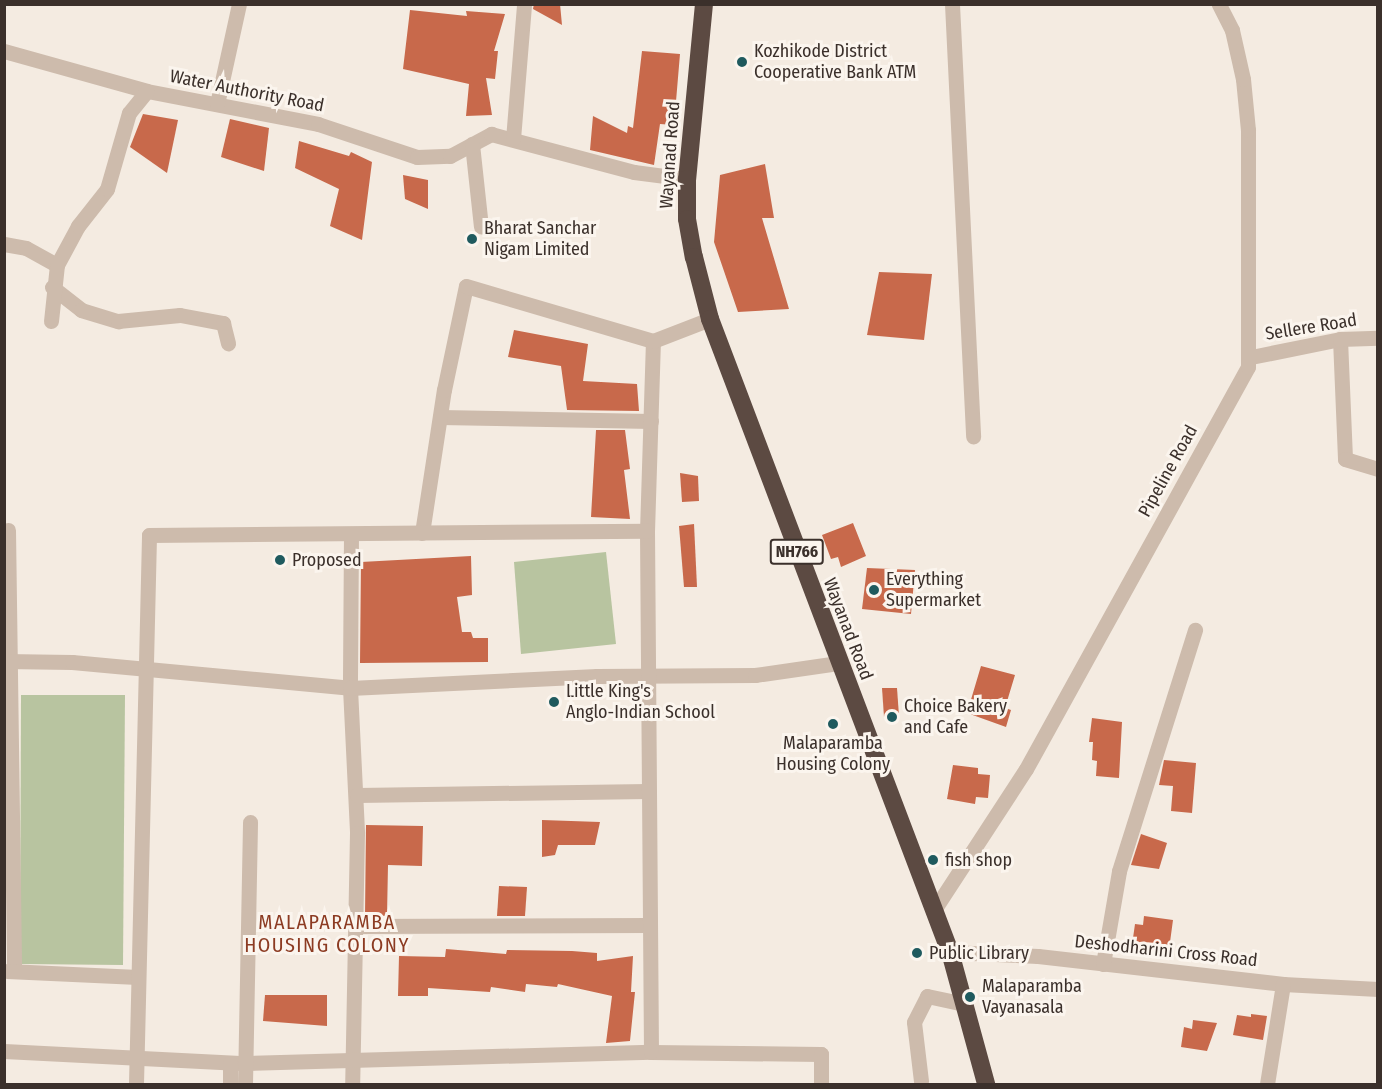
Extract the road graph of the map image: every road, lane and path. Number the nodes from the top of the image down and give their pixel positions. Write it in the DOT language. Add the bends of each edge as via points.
graph roads {
  1 [pos="238,4"];
  2 [pos="524,4"];
  3 [pos="704,4"];
  4 [pos="952,4"];
  5 [pos="1219,4"];
  6 [pos="4,51"];
  7 [pos="147,91"];
  8 [pos="217,104"];
  9 [pos="513,139"];
  10 [pos="472,144"];
  11 [pos="687,179"];
  12 [pos="482,227"];
  13 [pos="4,244"];
  14 [pos="57,265"];
  15 [pos="52,287"];
  16 [pos="710,319"];
  17 [pos="51,321"];
  18 [pos="1377,338"];
  19 [pos="1340,339"];
  20 [pos="652,340"];
  21 [pos="228,343"];
  22 [pos="1251,357"];
  23 [pos="440,417"];
  24 [pos="651,422"];
  25 [pos="973,436"];
  26 [pos="1377,469"];
  27 [pos="8,530"];
  28 [pos="647,531"];
  29 [pos="422,533"];
  30 [pos="351,534"];
  31 [pos="1195,630"];
  32 [pos="8,661"];
  33 [pos="838,663"];
  34 [pos="145,668"];
  35 [pos="651,675"];
  36 [pos="350,688"];
  37 [pos="648,791"];
  38 [pos="357,795"];
  39 [pos="250,822"];
  40 [pos="934,910"];
  41 [pos="649,925"];
  42 [pos="356,926"];
  43 [pos="950,952"];
  44 [pos="1103,964"];
  45 [pos="9,971"];
  46 [pos="138,977"];
  47 [pos="1283,984"];
  48 [pos="1377,989"];
  49 [pos="965,1004"];
  50 [pos="4,1051"];
  51 [pos="651,1052"];
  52 [pos="137,1058"];
  53 [pos="353,1060"];
  54 [pos="238,1063"];
  55 [pos="921,1081"];
  56 [pos="136,1084"];
  57 [pos="230,1084"];
  58 [pos="245,1084"];
  59 [pos="352,1084"];
  60 [pos="821,1084"];
  61 [pos="986,1084"];
  62 [pos="1267,1084"];
  1 -- 8 [label="street"];
  2 -- 9 [label="street"];
  3 -- 11 [label="highway, Wayanad Road / NH766"];
  4 -- 25 [label="street"];
  5 -- 22 [label="street, Pipeline Road" via="1233,30 1244,79"];
  6 -- 7 [label="street, Water Authority Road"];
  7 -- 8 [label="street, Water Authority Road"];
  7 -- 14 [label="street" via="129,113 107,189 78,226"];
  8 -- 10 [label="street, Water Authority Road" via="318,124 417,158 450,156"];
  9 -- 10 [label="street, Water Authority Road" via="491,135"];
  9 -- 11 [label="street, Water Authority Road" via="634,172"];
  10 -- 12 [label="street"];
  11 -- 16 [label="highway, Wayanad Road / NH766" via="689,228"];
  13 -- 14 [label="street" via="26,248"];
  14 -- 15 [label="street"];
  15 -- 17 [label="street"];
  15 -- 21 [label="street" via="81,310 118,321 180,315 223,322"];
  16 -- 20 [label="street"];
  16 -- 33 [label="highway, Wayanad Road / NH766"];
  18 -- 19 [label="street, Sellere Road"];
  19 -- 22 [label="street, Sellere Road"];
  19 -- 26 [label="street" via="1345,459"];
  20 -- 23 [label="street" via="466,286"];
  20 -- 24 [label="street"];
  22 -- 40 [label="street, Pipeline Road" via="1026,769"];
  23 -- 24 [label="street"];
  23 -- 29 [label="street"];
  24 -- 28 [label="street"];
  27 -- 32 [label="street"];
  28 -- 29 [label="street"];
  28 -- 35 [label="street"];
  29 -- 30 [label="street"];
  30 -- 34 [label="street" via="149,535"];
  30 -- 36 [label="street"];
  31 -- 44 [label="street" via="1119,871"];
  32 -- 34 [label="street"];
  32 -- 45 [label="street"];
  33 -- 35 [label="street" via="755,675"];
  33 -- 40 [label="highway, Wayanad Road / NH766"];
  34 -- 36 [label="street"];
  34 -- 46 [label="street"];
  35 -- 36 [label="street"];
  35 -- 37 [label="street"];
  36 -- 38 [label="street"];
  37 -- 38 [label="street"];
  37 -- 41 [label="street"];
  38 -- 42 [label="street"];
  39 -- 54 [label="street"];
  40 -- 43 [label="highway, Wayanad Road / NH766"];
  41 -- 42 [label="street"];
  41 -- 51 [label="street"];
  42 -- 53 [label="street"];
  43 -- 44 [label="street, Deshodharini Cross Road"];
  43 -- 49 [label="highway, Wayanad Road / NH766"];
  44 -- 47 [label="street, Deshodharini Cross Road"];
  45 -- 46 [label="street"];
  46 -- 52 [label="street"];
  47 -- 48 [label="street, Deshodharini Cross Road"];
  47 -- 62 [label="street"];
  49 -- 55 [label="street" via="927,996 915,1022"];
  49 -- 61 [label="highway, Wayanad Road / NH766"];
  50 -- 52 [label="street"];
  51 -- 53 [label="street"];
  51 -- 60 [label="street" via="821,1054"];
  52 -- 54 [label="street"];
  52 -- 56 [label="street"];
  53 -- 54 [label="street"];
  53 -- 59 [label="street"];
  54 -- 57 [label="street"];
  54 -- 58 [label="street"];
}
